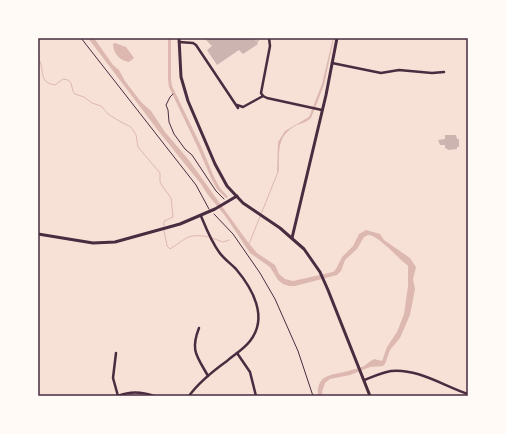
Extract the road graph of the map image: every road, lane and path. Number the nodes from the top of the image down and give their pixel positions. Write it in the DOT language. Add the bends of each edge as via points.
graph roads {
  1 [pos="179,38"];
  2 [pos="269,38"];
  3 [pos="337,38"];
  4 [pos="179,42"];
  5 [pos="332,63"];
  6 [pos="444,72"];
  7 [pos="174,94"];
  8 [pos="263,96"];
  9 [pos="322,110"];
  10 [pos="237,196"];
  11 [pos="226,201"];
  12 [pos="201,216"];
  13 [pos="38,234"];
  14 [pos="292,238"];
  15 [pos="199,328"];
  16 [pos="116,353"];
  17 [pos="237,353"];
  18 [pos="208,376"];
  19 [pos="364,380"];
  20 [pos="468,394"];
  21 [pos="118,396"];
  22 [pos="154,396"];
  23 [pos="189,396"];
  24 [pos="256,396"];
  25 [pos="370,396"];
  1 -- 4 [label="street"];
  2 -- 8 [label="street" via="270,46 261,93"];
  3 -- 5 [label="street"];
  4 -- 8 [label="street" via="196,44 237,107 244,107"];
  4 -- 10 [label="street" via="181,77 188,101 222,179"];
  5 -- 6 [label="street" via="381,73 399,70"];
  5 -- 9 [label="street"];
  7 -- 11 [label="path" via="166,105 174,134"];
  8 -- 9 [label="street"];
  9 -- 14 [label="street"];
  10 -- 11 [label="street"];
  10 -- 14 [label="street"];
  11 -- 12 [label="street"];
  12 -- 13 [label="street" via="128,240 105,244"];
  12 -- 17 [label="street" via="218,251 244,279 258,308 254,334"];
  14 -- 19 [label="street" via="304,249 325,281"];
  15 -- 18 [label="street" via="194,347"];
  16 -- 21 [label="street" via="112,378"];
  17 -- 18 [label="street"];
  17 -- 24 [label="street" via="250,372"];
  18 -- 23 [label="street"];
  19 -- 20 [label="street" via="389,371 405,371"];
  19 -- 25 [label="street"];
  21 -- 22 [label="street" via="141,393"];
}
